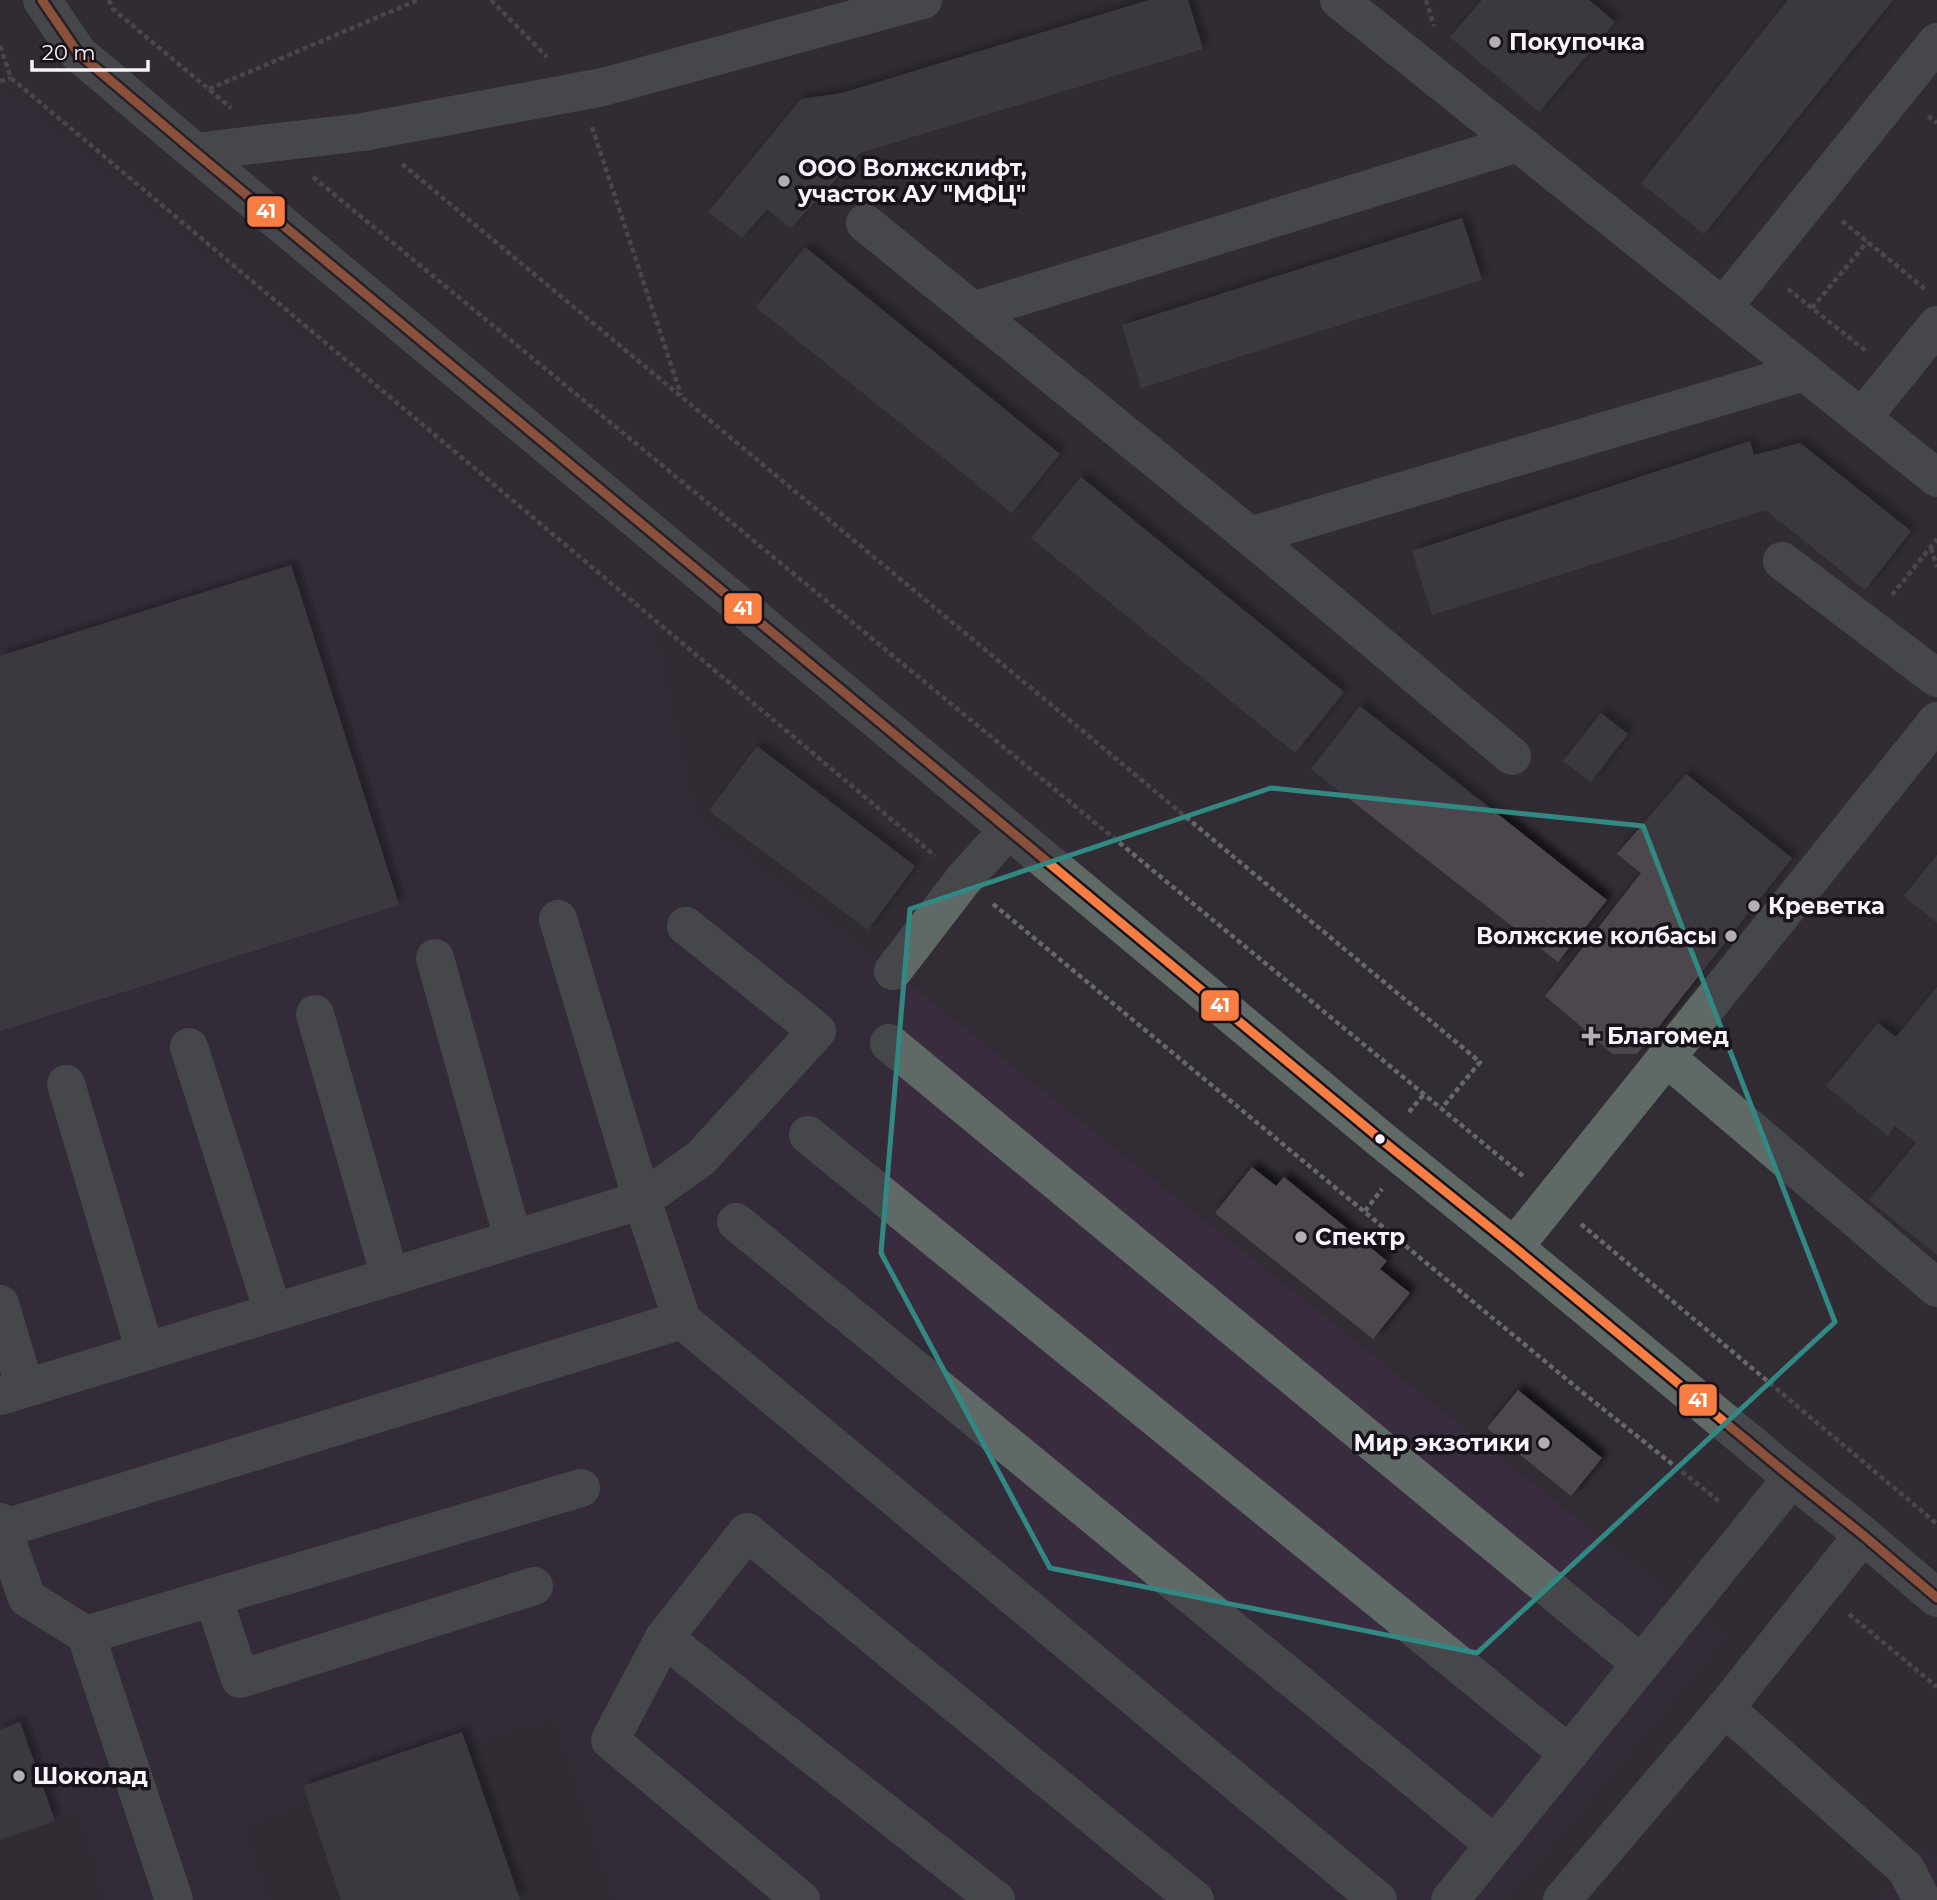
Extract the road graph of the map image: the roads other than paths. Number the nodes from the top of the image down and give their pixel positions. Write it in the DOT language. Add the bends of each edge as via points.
graph roads {
  1 [pos="42,0"];
  2 [pos="923,0"];
  3 [pos="1339,0"];
  4 [pos="1937,42"];
  5 [pos="1518,143"];
  6 [pos="195,152"];
  7 [pos="864,223"];
  8 [pos="1723,307"];
  9 [pos="1932,308"];
  10 [pos="973,311"];
  11 [pos="1804,372"];
  12 [pos="1862,418"];
  13 [pos="1937,478"];
  14 [pos="1250,536"];
  15 [pos="1782,561"];
  16 [pos="1937,678"];
  17 [pos="1937,721"];
  18 [pos="1512,756"];
  19 [pos="1008,830"];
  20 [pos="558,919"];
  21 [pos="687,926"];
  22 [pos="435,958"];
  23 [pos="893,971"];
  24 [pos="315,1014"];
  25 [pos="889,1043"];
  26 [pos="190,1046"];
  27 [pos="1666,1058"];
  28 [pos="66,1084"];
  29 [pos="808,1135"];
  30 [pos="642,1200"];
  31 [pos="736,1222"];
  32 [pos="513,1239"];
  33 [pos="1514,1247"];
  34 [pos="390,1277"];
  35 [pos="1937,1287"];
  36 [pos="0,1304"];
  37 [pos="273,1312"];
  38 [pos="682,1320"];
  39 [pos="145,1351"];
  40 [pos="13,1392"];
  41 [pos="1792,1478"];
  42 [pos="581,1488"];
  43 [pos="1,1526"];
  44 [pos="1863,1535"];
  45 [pos="534,1586"];
  46 [pos="213,1597"];
  47 [pos="1937,1598"];
  48 [pos="86,1635"];
  49 [pos="664,1638"];
  50 [pos="1641,1664"];
  51 [pos="1726,1708"];
  52 [pos="1569,1754"];
  53 [pos="1495,1845"];
  54 [pos="174,1900"];
  55 [pos="801,1900"];
  56 [pos="996,1900"];
  57 [pos="1195,1900"];
  58 [pos="1378,1900"];
  59 [pos="1450,1900"];
  60 [pos="1562,1900"];
  61 [pos="1923,1900"];
  1 -- 6 [label="street" via="78,53"];
  2 -- 6 [label="street" via="603,87 363,132"];
  3 -- 5 [label="street"];
  4 -- 8 [label="street"];
  5 -- 8 [label="street"];
  5 -- 10 [label="street"];
  6 -- 19 [label="street"];
  7 -- 10 [label="street"];
  8 -- 11 [label="street"];
  9 -- 12 [label="street" via="1897,375"];
  10 -- 14 [label="street"];
  11 -- 12 [label="street"];
  11 -- 14 [label="street"];
  12 -- 13 [label="street"];
  14 -- 18 [label="street"];
  15 -- 16 [label="street"];
  17 -- 27 [label="street"];
  19 -- 23 [label="street"];
  19 -- 33 [label="street"];
  20 -- 30 [label="street"];
  21 -- 30 [label="street" via="817,1031 701,1158"];
  22 -- 32 [label="street"];
  24 -- 34 [label="street"];
  25 -- 50 [label="street"];
  26 -- 37 [label="street"];
  27 -- 33 [label="street"];
  27 -- 35 [label="street"];
  28 -- 39 [label="street"];
  29 -- 52 [label="street"];
  30 -- 32 [label="street"];
  30 -- 38 [label="street"];
  31 -- 53 [label="street"];
  32 -- 34 [label="street"];
  33 -- 41 [label="street"];
  34 -- 37 [label="street"];
  36 -- 40 [label="street"];
  37 -- 39 [label="street"];
  38 -- 43 [label="street"];
  38 -- 58 [label="street"];
  39 -- 40 [label="street"];
  41 -- 44 [label="street"];
  41 -- 50 [label="street"];
  42 -- 46 [label="street"];
  43 -- 48 [label="street" via="27,1598"];
  44 -- 47 [label="street"];
  44 -- 51 [label="street"];
  45 -- 46 [label="street" via="240,1679"];
  46 -- 48 [label="street"];
  48 -- 54 [label="street"];
  49 -- 55 [label="street" via="610,1740"];
  49 -- 56 [label="street"];
  49 -- 57 [label="street" via="747,1532"];
  50 -- 52 [label="street"];
  51 -- 60 [label="street"];
  51 -- 61 [label="street" via="1906,1869"];
  52 -- 53 [label="street"];
  53 -- 59 [label="street"];
}
